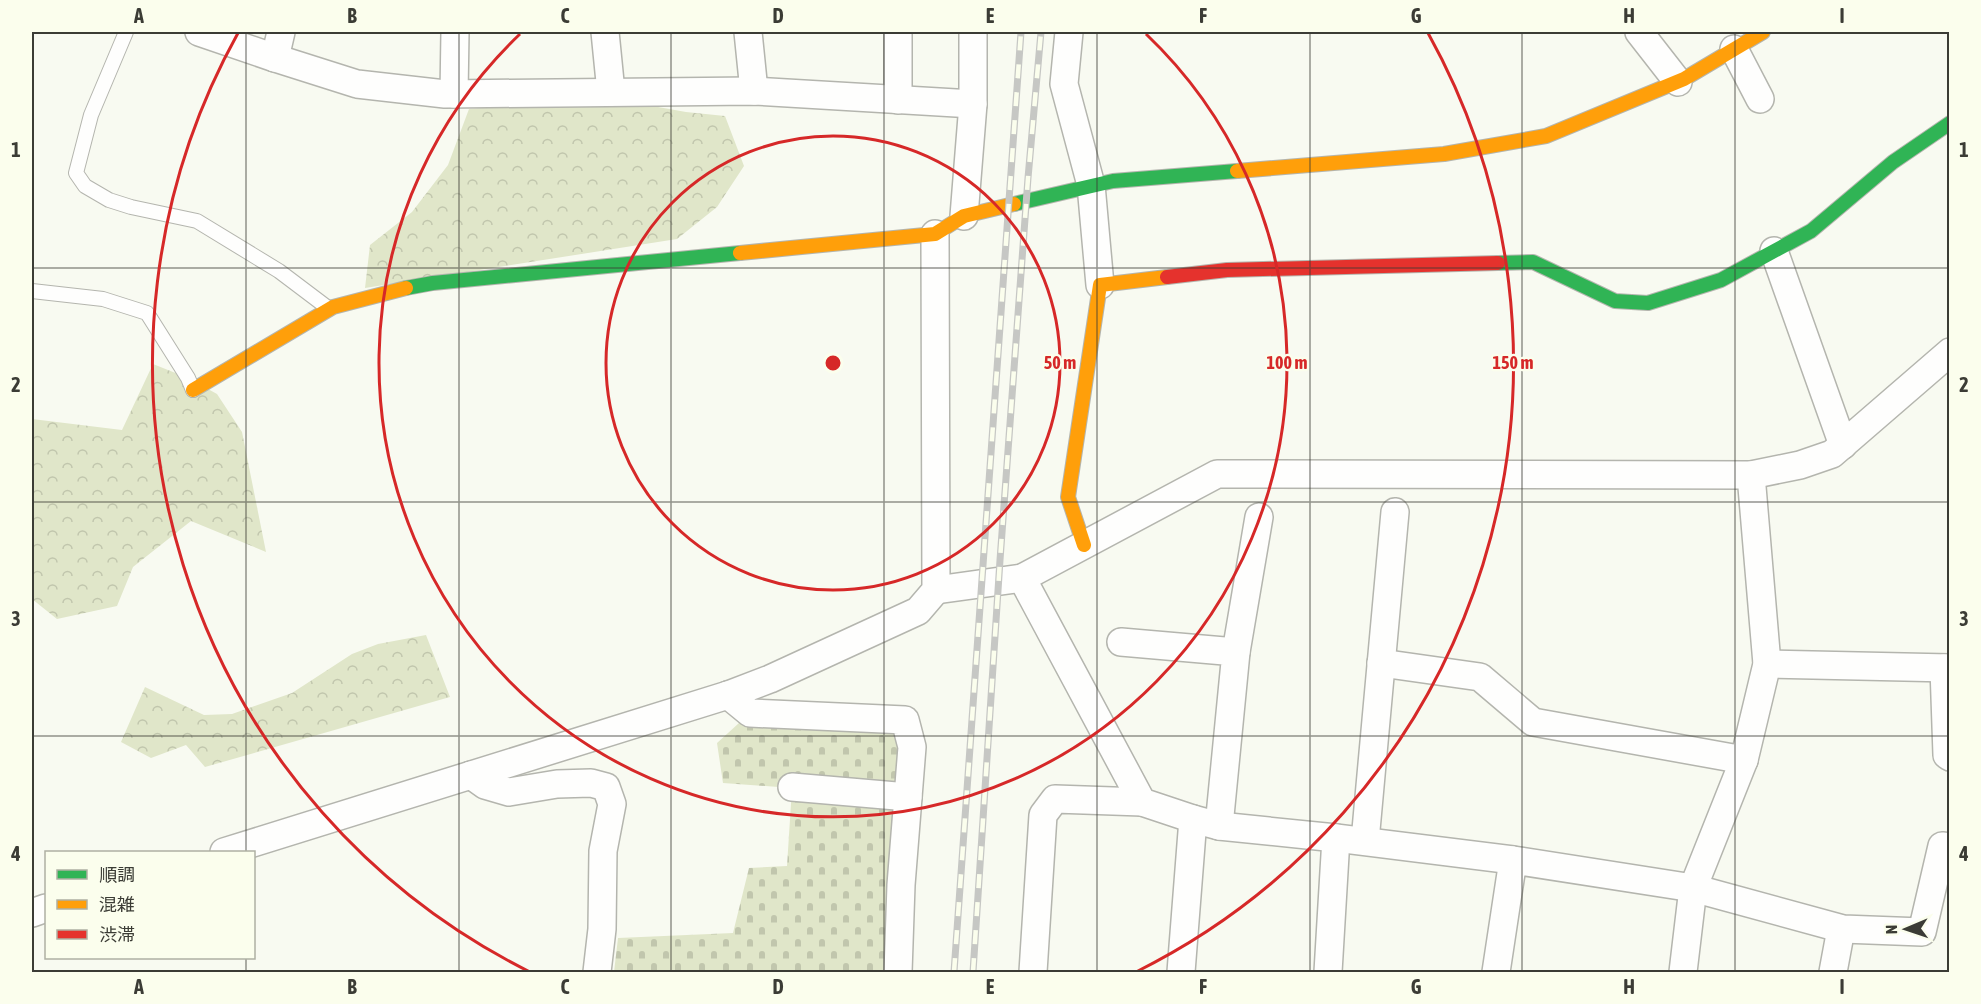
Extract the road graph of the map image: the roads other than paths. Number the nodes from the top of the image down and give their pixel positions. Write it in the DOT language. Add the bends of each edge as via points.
graph roads {
  1 [pos="126,32"];
  2 [pos="199,32"];
  3 [pos="281,32"];
  4 [pos="455,32"];
  5 [pos="605,32"];
  6 [pos="748,32"];
  7 [pos="898,32"];
  8 [pos="973,32"];
  9 [pos="1069,32"];
  10 [pos="1640,32"];
  11 [pos="1763,32"];
  12 [pos="1734,49"];
  13 [pos="275,58"];
  14 [pos="1678,82"];
  15 [pos="754,91"];
  16 [pos="611,92"];
  17 [pos="454,94"];
  18 [pos="1760,99"];
  19 [pos="898,100"];
  20 [pos="973,104"];
  21 [pos="1950,123"];
  22 [pos="1091,185"];
  23 [pos="964,216"];
  24 [pos="934,234"];
  25 [pos="1774,251"];
  26 [pos="1101,285"];
  27 [pos="32,291"];
  28 [pos="330,310"];
  29 [pos="1950,352"];
  30 [pos="193,390"];
  31 [pos="1843,445"];
  32 [pos="1751,475"];
  33 [pos="1395,512"];
  34 [pos="1259,517"];
  35 [pos="1084,545"];
  36 [pos="1022,578"];
  37 [pos="936,590"];
  38 [pos="1120,642"];
  39 [pos="1236,652"];
  40 [pos="1381,663"];
  41 [pos="1767,664"];
  42 [pos="1947,668"];
  43 [pos="728,694"];
  44 [pos="1950,757"];
  45 [pos="1744,760"];
  46 [pos="471,775"];
  47 [pos="792,788"];
  48 [pos="908,797"];
  49 [pos="1142,802"];
  50 [pos="1206,823"];
  51 [pos="1336,838"];
  52 [pos="1365,841"];
  53 [pos="1950,847"];
  54 [pos="227,851"];
  55 [pos="1513,860"];
  56 [pos="1693,888"];
  57 [pos="1841,929"];
  58 [pos="597,972"];
  59 [pos="898,972"];
  60 [pos="1033,972"];
  61 [pos="1181,972"];
  62 [pos="1328,972"];
  63 [pos="1496,972"];
  64 [pos="1683,972"];
  65 [pos="1833,972"];
  1 -- 28 [label="lane" via="91,115 76,173 85,186 131,207 198,221 279,271"];
  2 -- 13 [label="street"];
  3 -- 13 [label="street"];
  4 -- 17 [label="street"];
  5 -- 16 [label="street"];
  6 -- 15 [label="street"];
  7 -- 19 [label="street"];
  8 -- 20 [label="street"];
  9 -- 22 [label="street" via="1064,84"];
  10 -- 14 [label="street"];
  11 -- 12 [label="street"];
  12 -- 14 [label="street"];
  12 -- 18 [label="street"];
  13 -- 17 [label="street" via="357,84"];
  14 -- 22 [label="street" via="1546,136 1455,152"];
  15 -- 16 [label="street"];
  15 -- 19 [label="street"];
  16 -- 17 [label="street"];
  19 -- 20 [label="street"];
  20 -- 23 [label="street"];
  21 -- 25 [label="street" via="1893,162 1811,231"];
  22 -- 23 [label="street"];
  22 -- 26 [label="street"];
  23 -- 24 [label="street"];
  24 -- 28 [label="street" via="433,283"];
  24 -- 37 [label="street"];
  25 -- 26 [label="street" via="1721,280 1648,303 1615,301 1533,262 1227,270"];
  25 -- 31 [label="street"];
  26 -- 35 [label="street" via="1068,496"];
  27 -- 30 [label="lane" via="103,299 147,313"];
  28 -- 30 [label="street"];
  29 -- 31 [label="street"];
  31 -- 32 [label="street" via="1832,454 1800,465"];
  32 -- 35 [label="street" via="1217,474"];
  32 -- 41 [label="street"];
  33 -- 40 [label="street"];
  34 -- 39 [label="street"];
  35 -- 36 [label="street"];
  36 -- 37 [label="street"];
  36 -- 49 [label="street"];
  37 -- 43 [label="street" via="918,611 770,679"];
  38 -- 39 [label="street"];
  39 -- 50 [label="street"];
  40 -- 45 [label="street" via="1480,677 1533,722"];
  40 -- 52 [label="street"];
  41 -- 42 [label="street"];
  41 -- 45 [label="street"];
  42 -- 44 [label="street"];
  43 -- 46 [label="street"];
  43 -- 48 [label="street" via="750,713 905,720 912,747"];
  45 -- 56 [label="street"];
  46 -- 54 [label="street"];
  46 -- 58 [label="street" via="484,785 509,792 556,784 591,783 606,787 612,804 603,851"];
  47 -- 48 [label="street"];
  48 -- 59 [label="street"];
  49 -- 50 [label="street"];
  49 -- 60 [label="street" via="1056,799 1043,815"];
  50 -- 51 [label="street"];
  50 -- 61 [label="street"];
  51 -- 52 [label="street"];
  51 -- 62 [label="street"];
  52 -- 55 [label="street"];
  53 -- 57 [label="street" via="1942,846 1922,932"];
  55 -- 56 [label="street"];
  55 -- 63 [label="street"];
  56 -- 57 [label="street"];
  56 -- 64 [label="street"];
  57 -- 65 [label="street"];
}
